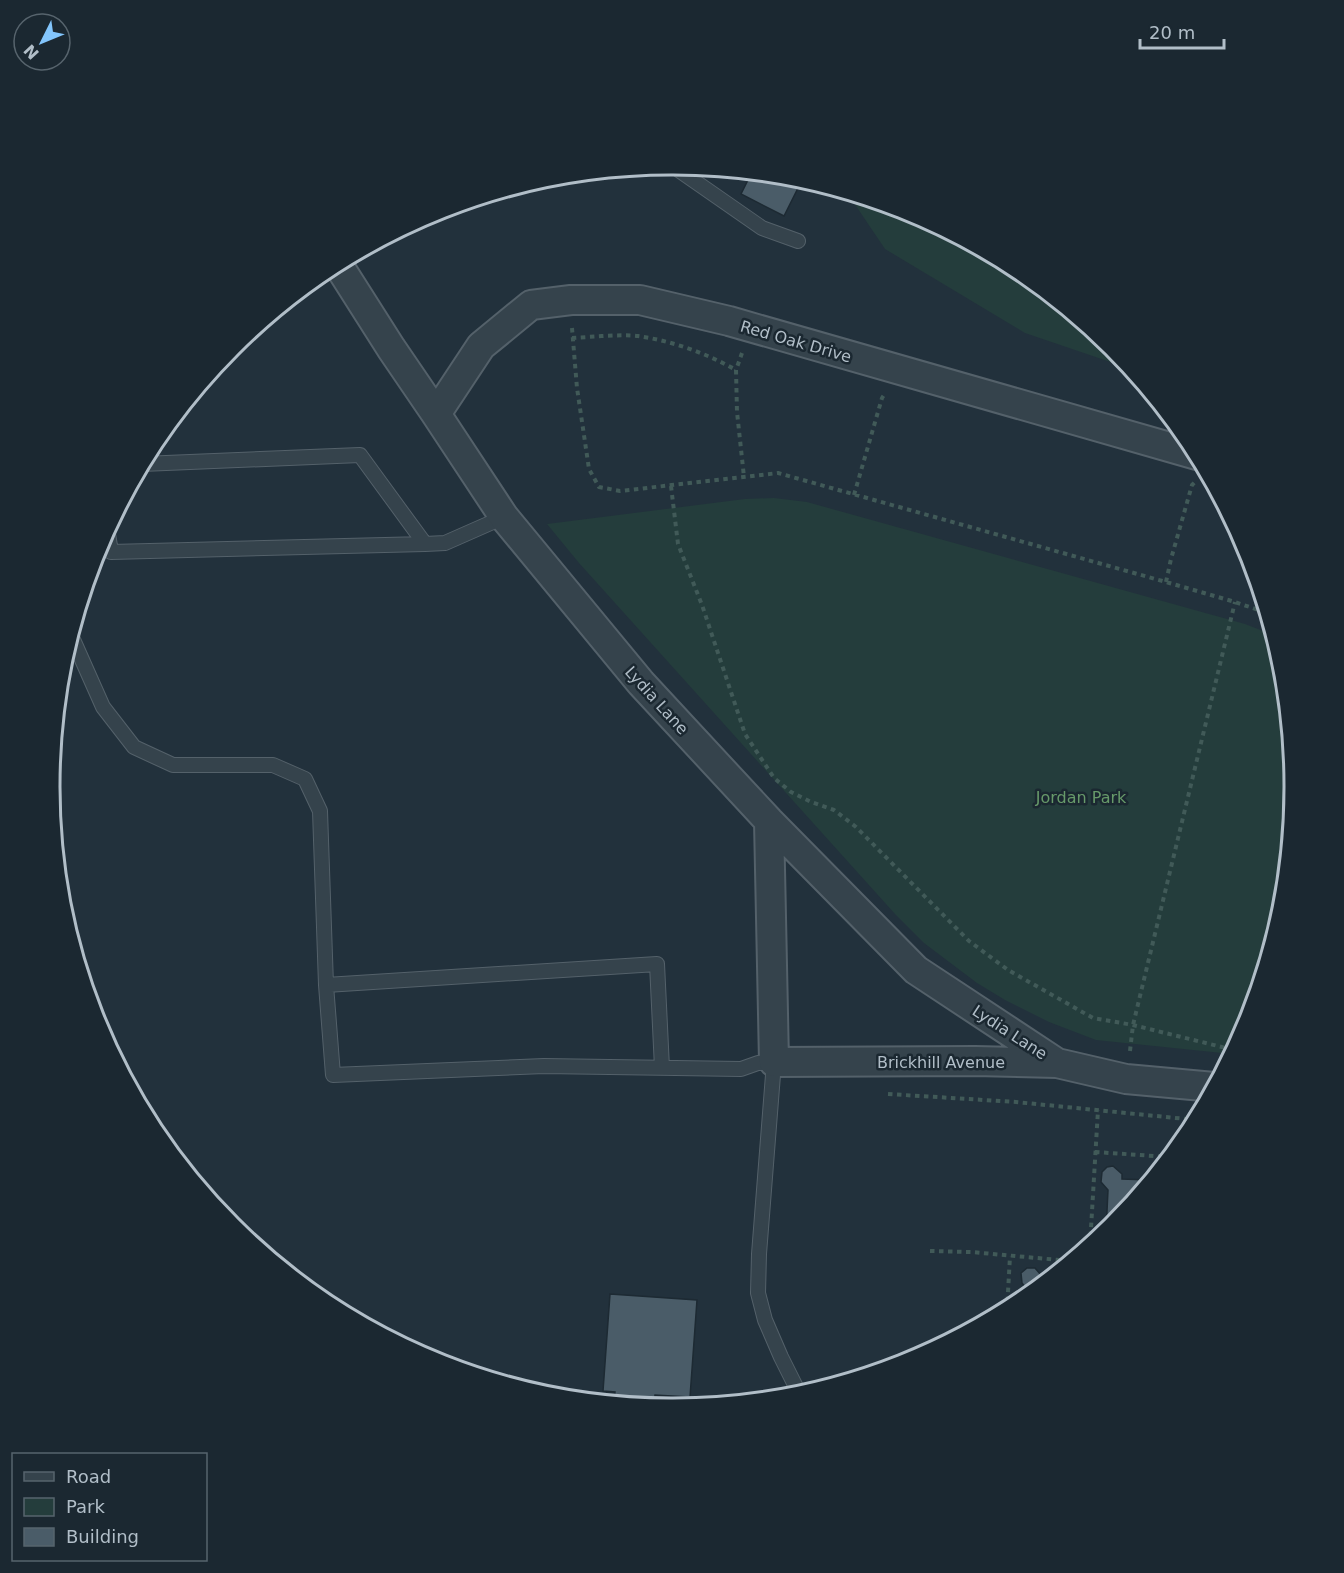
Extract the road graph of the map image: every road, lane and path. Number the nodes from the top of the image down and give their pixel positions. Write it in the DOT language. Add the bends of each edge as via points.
graph roads {
  1 [pos="686,175"];
  2 [pos="798,241"];
  3 [pos="342,271"];
  4 [pos="571,300"];
  5 [pos="750,327"];
  6 [pos="572,338"];
  7 [pos="736,370"];
  8 [pos="888,389"];
  9 [pos="436,414"];
  10 [pos="152,464"];
  11 [pos="1192,464"];
  12 [pos="1197,472"];
  13 [pos="744,477"];
  14 [pos="670,486"];
  15 [pos="854,495"];
  16 [pos="504,517"];
  17 [pos="425,544"];
  18 [pos="110,545"];
  19 [pos="1166,582"];
  20 [pos="1235,602"];
  21 [pos="1258,610"];
  22 [pos="77,647"];
  23 [pos="769,821"];
  24 [pos="326,985"];
  25 [pos="1133,1025"];
  26 [pos="1225,1048"];
  27 [pos="774,1062"];
  28 [pos="1057,1063"];
  29 [pos="662,1068"];
  30 [pos="1206,1086"];
  31 [pos="888,1094"];
  32 [pos="1098,1110"];
  33 [pos="1186,1119"];
  34 [pos="1095,1152"];
  35 [pos="1160,1156"];
  36 [pos="1091,1233"];
  37 [pos="930,1251"];
  38 [pos="1010,1256"];
  39 [pos="1060,1260"];
  40 [pos="1008,1298"];
  41 [pos="795,1386"];
  1 -- 2 [label="lane" via="762,228"];
  3 -- 9 [label="street, Lydia Lane"];
  4 -- 5 [label="street, Red Oak Drive" via="640,300"];
  4 -- 6 [label="path"];
  4 -- 9 [label="street, Red Oak Drive" via="531,305 482,346"];
  5 -- 7 [label="path"];
  5 -- 11 [label="street, Red Oak Drive"];
  6 -- 7 [label="path" via="637,336 679,345"];
  6 -- 14 [label="path" via="589,469 599,487 620,491"];
  7 -- 13 [label="path"];
  8 -- 15 [label="path"];
  9 -- 16 [label="street, Lydia Lane"];
  10 -- 17 [label="lane" via="360,455"];
  12 -- 19 [label="path"];
  13 -- 14 [label="path"];
  13 -- 15 [label="path" via="778,473"];
  14 -- 25 [label="path" via="678,544 745,734 774,778 791,792 834,810 856,827 969,941 1008,970 1093,1018"];
  15 -- 19 [label="path"];
  16 -- 17 [label="lane" via="445,543"];
  16 -- 23 [label="street, Lydia Lane" via="641,683"];
  17 -- 18 [label="lane" via="111,552"];
  19 -- 20 [label="path"];
  20 -- 21 [label="path"];
  20 -- 25 [label="path"];
  22 -- 24 [label="lane" via="103,707 134,747 173,765 273,765 305,779 320,811"];
  23 -- 27 [label="street"];
  23 -- 28 [label="street, Lydia Lane" via="916,970"];
  24 -- 29 [label="lane" via="333,1075 544,1066"];
  24 -- 29 [label="lane" via="657,964"];
  25 -- 26 [label="path"];
  27 -- 28 [label="street, Brickhill Avenue"];
  27 -- 29 [label="lane" via="741,1069"];
  27 -- 41 [label="lane" via="758,1293 765,1320"];
  28 -- 30 [label="street, Brickhill Avenue" via="1126,1079"];
  31 -- 32 [label="path"];
  32 -- 33 [label="path"];
  32 -- 34 [label="path"];
  34 -- 35 [label="path"];
  34 -- 36 [label="path"];
  37 -- 38 [label="path"];
  38 -- 39 [label="path"];
  38 -- 40 [label="path"];
}
